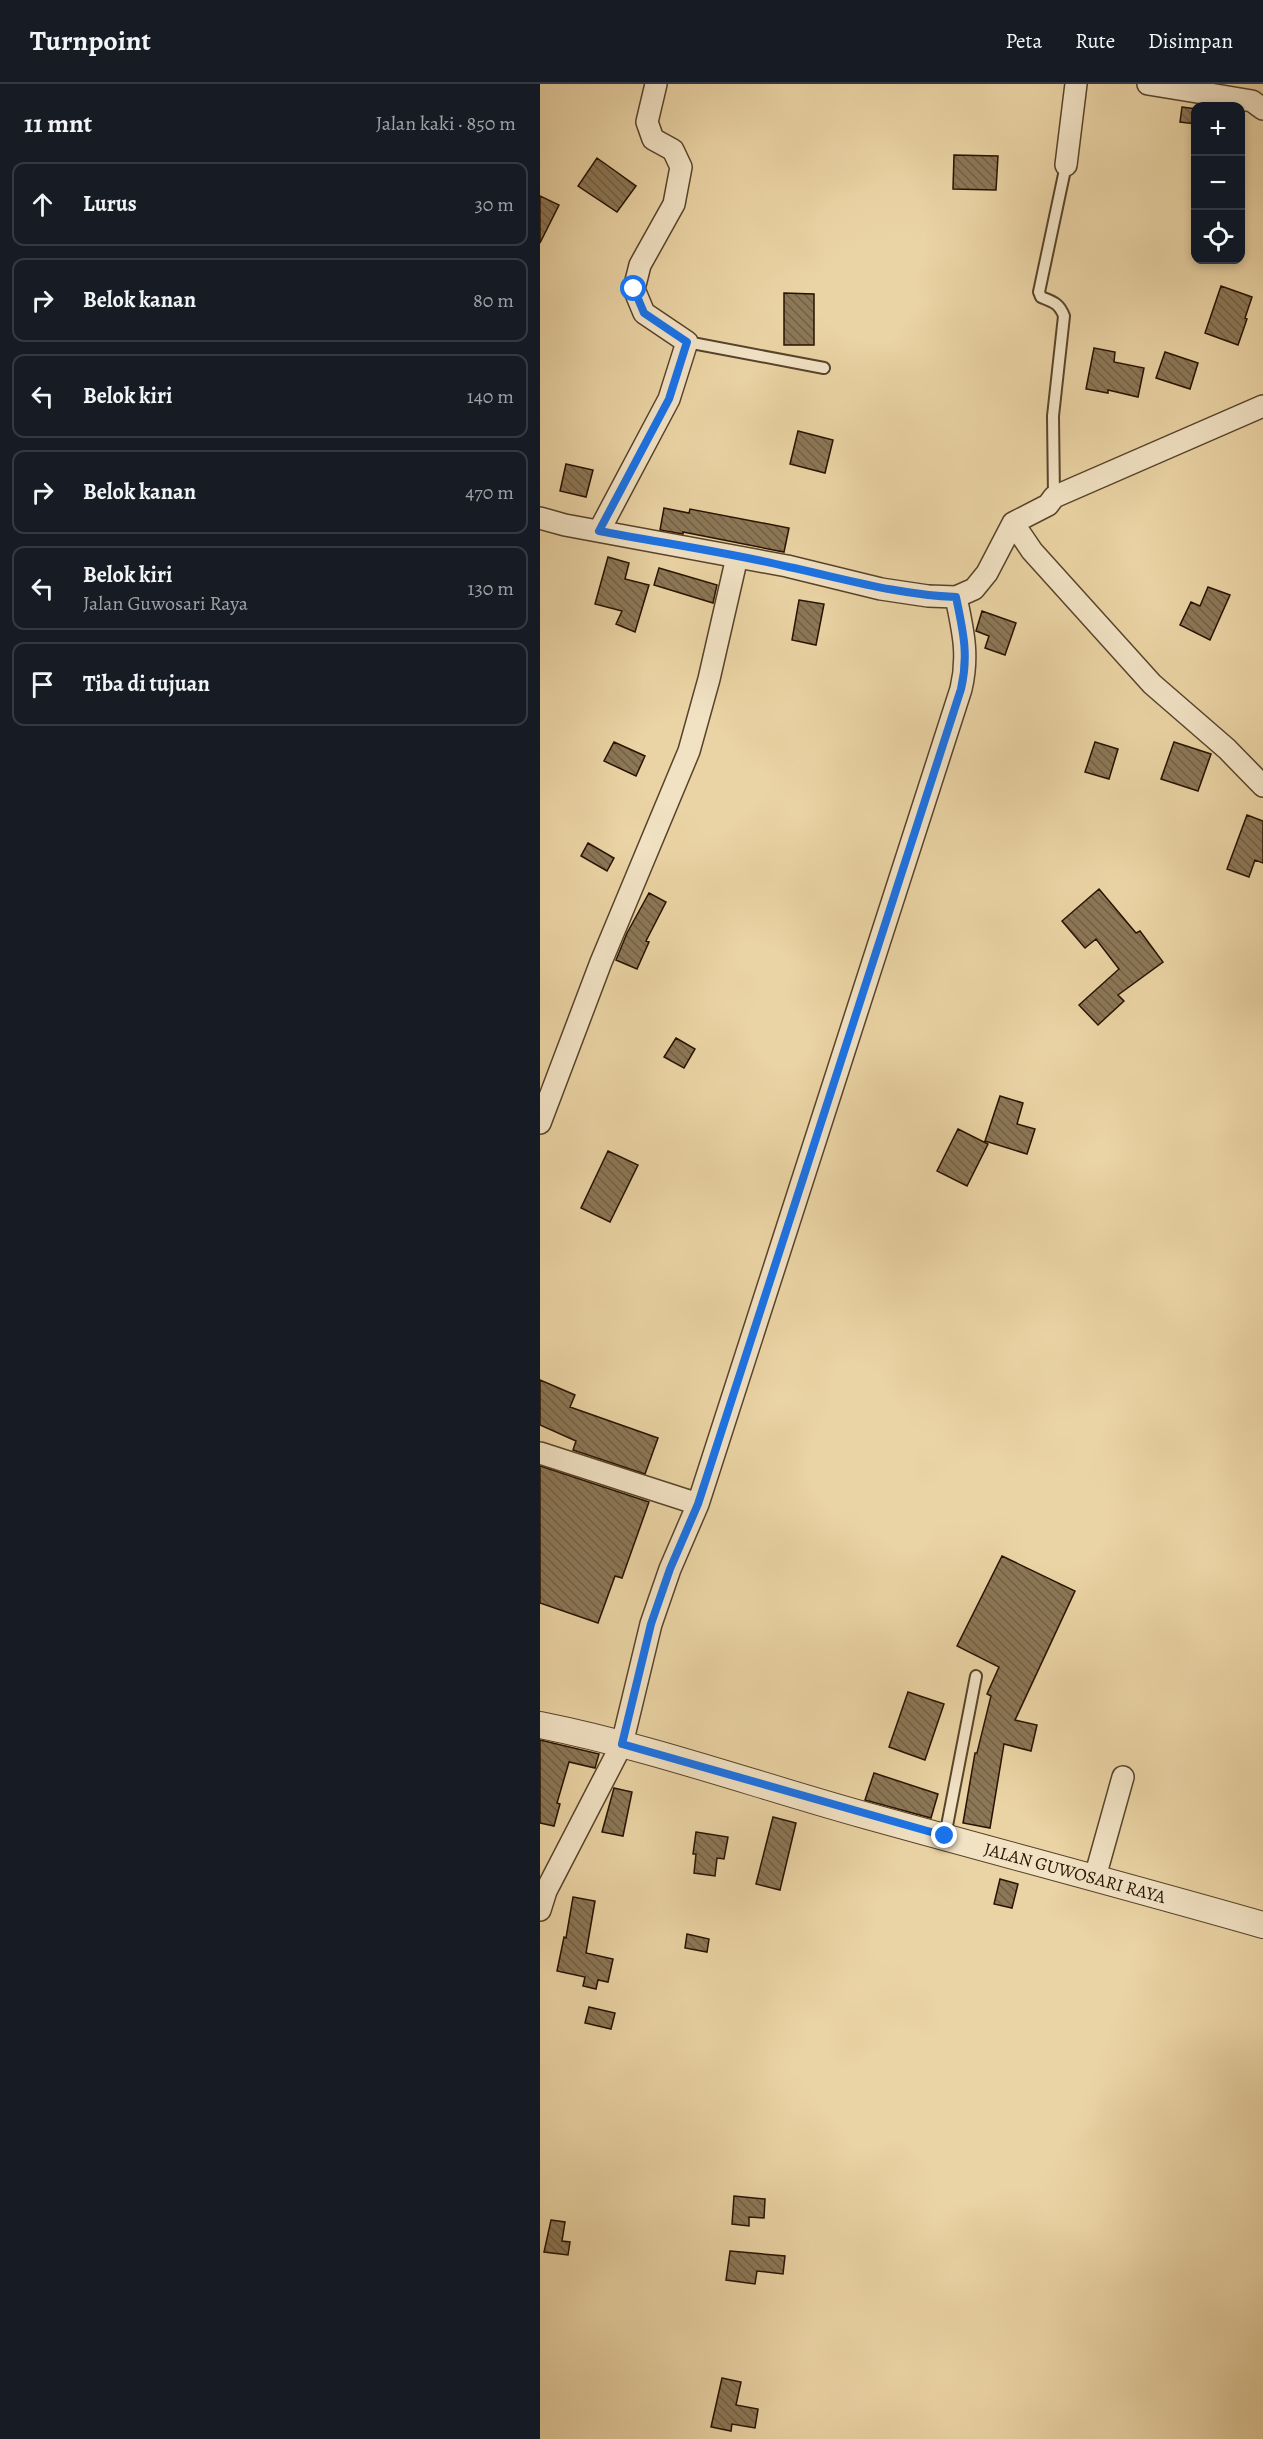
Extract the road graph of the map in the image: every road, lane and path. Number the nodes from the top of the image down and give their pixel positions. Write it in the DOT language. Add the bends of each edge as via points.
graph roads {
  1 [pos="656,84"];
  2 [pos="1076,84"];
  3 [pos="1148,84"];
  4 [pos="1263,109"];
  5 [pos="1066,165"];
  6 [pos="687,342"];
  7 [pos="824,368"];
  8 [pos="1263,406"];
  9 [pos="1054,497"];
  10 [pos="540,518"];
  11 [pos="1013,523"];
  12 [pos="599,531"];
  13 [pos="737,557"];
  14 [pos="956,597"];
  15 [pos="1263,786"];
  16 [pos="540,1122"];
  17 [pos="540,1453"];
  18 [pos="698,1504"];
  19 [pos="976,1676"];
  20 [pos="540,1725"];
  21 [pos="622,1744"];
  22 [pos="1123,1777"];
  23 [pos="945,1836"];
  24 [pos="1095,1877"];
  25 [pos="540,1910"];
  26 [pos="1263,1925"];
  1 -- 6 [label="street" via="647,122 653,139 673,150 681,167 674,204 640,265 634,289 644,313"];
  2 -- 5 [label="street"];
  3 -- 4 [label="street" via="1252,101"];
  5 -- 9 [label="lane" via="1039,292 1041,297 1061,307 1064,316 1053,416"];
  6 -- 7 [label="lane"];
  6 -- 12 [label="street" via="669,399"];
  8 -- 9 [label="street"];
  9 -- 11 [label="street" via="1048,505"];
  10 -- 12 [label="street"];
  11 -- 14 [label="street" via="987,573 974,589"];
  11 -- 15 [label="street" via="1032,551 1152,684"];
  12 -- 13 [label="street"];
  13 -- 14 [label="street" via="881,589"];
  13 -- 16 [label="street" via="689,751 601,962"];
  14 -- 18 [label="street" via="966,649 961,689"];
  17 -- 18 [label="street"];
  18 -- 21 [label="street" via="651,1624"];
  19 -- 23 [label="lane"];
  20 -- 21 [label="street, JALAN GUWOSARI RAYA"];
  21 -- 23 [label="street, JALAN GUWOSARI RAYA"];
  21 -- 25 [label="street" via="546,1891"];
  22 -- 24 [label="street"];
  23 -- 24 [label="street, JALAN GUWOSARI RAYA"];
  24 -- 26 [label="street, JALAN GUWOSARI RAYA"];
}
